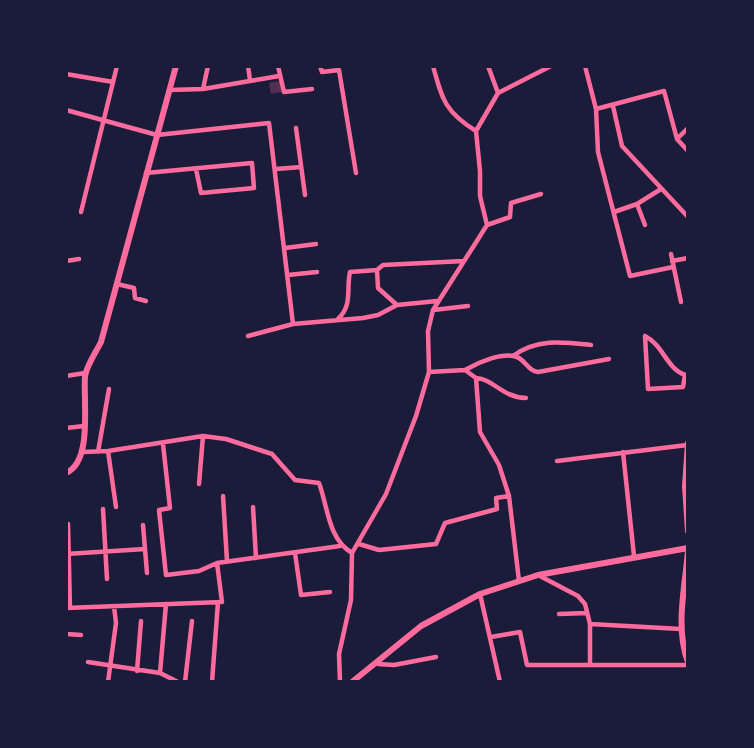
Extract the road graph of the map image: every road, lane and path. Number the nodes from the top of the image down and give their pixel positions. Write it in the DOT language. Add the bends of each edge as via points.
graph roads {
  1 [pos="117,66"];
  2 [pos="176,66"];
  3 [pos="208,66"];
  4 [pos="248,66"];
  5 [pos="278,66"];
  6 [pos="321,66"];
  7 [pos="433,66"];
  8 [pos="488,66"];
  9 [pos="537,66"];
  10 [pos="551,66"];
  11 [pos="585,66"];
  12 [pos="540,72"];
  13 [pos="66,74"];
  14 [pos="279,76"];
  15 [pos="250,80"];
  16 [pos="113,82"];
  17 [pos="203,89"];
  18 [pos="312,89"];
  19 [pos="169,90"];
  20 [pos="498,93"];
  21 [pos="613,106"];
  22 [pos="596,109"];
  23 [pos="66,110"];
  24 [pos="103,120"];
  25 [pos="296,128"];
  26 [pos="688,128"];
  27 [pos="476,130"];
  28 [pos="157,135"];
  29 [pos="677,139"];
  30 [pos="688,151"];
  31 [pos="301,166"];
  32 [pos="196,169"];
  33 [pos="276,170"];
  34 [pos="146,173"];
  35 [pos="356,173"];
  36 [pos="661,189"];
  37 [pos="541,194"];
  38 [pos="305,195"];
  39 [pos="637,204"];
  40 [pos="81,212"];
  41 [pos="614,212"];
  42 [pos="688,217"];
  43 [pos="487,225"];
  44 [pos="645,225"];
  45 [pos="316,244"];
  46 [pos="285,248"];
  47 [pos="671,254"];
  48 [pos="688,258"];
  49 [pos="80,259"];
  50 [pos="66,261"];
  51 [pos="464,261"];
  52 [pos="673,264"];
  53 [pos="377,270"];
  54 [pos="317,272"];
  55 [pos="288,275"];
  56 [pos="117,284"];
  57 [pos="147,301"];
  58 [pos="437,302"];
  59 [pos="681,302"];
  60 [pos="397,305"];
  61 [pos="468,306"];
  62 [pos="433,310"];
  63 [pos="338,319"];
  64 [pos="293,324"];
  65 [pos="248,336"];
  66 [pos="591,345"];
  67 [pos="513,356"];
  68 [pos="609,358"];
  69 [pos="465,370"];
  70 [pos="429,372"];
  71 [pos="86,373"];
  72 [pos="66,376"];
  73 [pos="686,376"];
  74 [pos="476,378"];
  75 [pos="109,389"];
  76 [pos="526,398"];
  77 [pos="84,426"];
  78 [pos="66,428"];
  79 [pos="203,436"];
  80 [pos="163,444"];
  81 [pos="687,444"];
  82 [pos="108,451"];
  83 [pos="83,452"];
  84 [pos="98,452"];
  85 [pos="623,452"];
  86 [pos="557,461"];
  87 [pos="66,473"];
  88 [pos="199,484"];
  89 [pos="686,486"];
  90 [pos="223,496"];
  91 [pos="509,496"];
  92 [pos="116,507"];
  93 [pos="253,507"];
  94 [pos="103,509"];
  95 [pos="68,524"];
  96 [pos="143,525"];
  97 [pos="688,531"];
  98 [pos="359,544"];
  99 [pos="340,546"];
  100 [pos="145,549"];
  101 [pos="688,549"];
  102 [pos="105,551"];
  103 [pos="295,553"];
  104 [pos="351,553"];
  105 [pos="67,554"];
  106 [pos="634,556"];
  107 [pos="256,558"];
  108 [pos="227,561"];
  109 [pos="217,563"];
  110 [pos="147,573"];
  111 [pos="538,575"];
  112 [pos="106,579"];
  113 [pos="519,581"];
  114 [pos="330,591"];
  115 [pos="480,594"];
  116 [pos="218,602"];
  117 [pos="165,604"];
  118 [pos="114,606"];
  119 [pos="68,608"];
  120 [pos="587,613"];
  121 [pos="559,614"];
  122 [pos="141,621"];
  123 [pos="192,621"];
  124 [pos="590,624"];
  125 [pos="681,629"];
  126 [pos="66,634"];
  127 [pos="81,635"];
  128 [pos="491,637"];
  129 [pos="685,648"];
  130 [pos="436,657"];
  131 [pos="88,662"];
  132 [pos="590,663"];
  133 [pos="378,664"];
  134 [pos="688,664"];
  135 [pos="111,666"];
  136 [pos="136,671"];
  137 [pos="160,673"];
  138 [pos="108,682"];
  139 [pos="178,682"];
  140 [pos="185,682"];
  141 [pos="212,682"];
  142 [pos="340,682"];
  143 [pos="352,682"];
  144 [pos="500,682"];
  1 -- 16 [label="street"];
  2 -- 19 [label="street"];
  3 -- 17 [label="street"];
  4 -- 15 [label="street"];
  5 -- 14 [label="street"];
  6 -- 35 [label="street" via="322,72 339,70"];
  7 -- 27 [label="street" via="442,102 459,120"];
  8 -- 20 [label="street"];
  9 -- 12 [label="street"];
  10 -- 12 [label="street"];
  11 -- 22 [label="street"];
  12 -- 20 [label="street"];
  13 -- 16 [label="street"];
  14 -- 15 [label="street"];
  14 -- 18 [label="street" via="285,93"];
  15 -- 17 [label="street"];
  16 -- 24 [label="street"];
  17 -- 19 [label="street"];
  19 -- 28 [label="street"];
  20 -- 27 [label="street"];
  21 -- 22 [label="street"];
  21 -- 29 [label="street" via="664,91"];
  21 -- 36 [label="street" via="622,146"];
  22 -- 41 [label="street" via="598,152"];
  23 -- 24 [label="street"];
  24 -- 28 [label="street"];
  24 -- 40 [label="street"];
  25 -- 31 [label="street"];
  26 -- 29 [label="street"];
  27 -- 43 [label="street" via="480,196"];
  28 -- 33 [label="street" via="267,123 272,128"];
  28 -- 34 [label="street"];
  29 -- 30 [label="street"];
  31 -- 33 [label="street"];
  31 -- 38 [label="street"];
  32 -- 32 [label="street" via="201,193 254,188 252,163"];
  32 -- 34 [label="street"];
  33 -- 46 [label="street"];
  34 -- 56 [label="street"];
  36 -- 39 [label="street"];
  36 -- 42 [label="street"];
  37 -- 43 [label="street" via="511,203 510,217"];
  39 -- 41 [label="street"];
  39 -- 44 [label="street"];
  41 -- 52 [label="street" via="630,276"];
  43 -- 51 [label="street"];
  45 -- 46 [label="street"];
  46 -- 55 [label="street"];
  47 -- 52 [label="street"];
  48 -- 52 [label="street"];
  49 -- 50 [label="street"];
  51 -- 53 [label="street" via="383,265"];
  51 -- 58 [label="street"];
  52 -- 59 [label="street"];
  53 -- 60 [label="street" via="378,288"];
  53 -- 63 [label="street" via="350,272 349,302"];
  54 -- 55 [label="street"];
  55 -- 64 [label="street"];
  56 -- 57 [label="street" via="134,288 135,298"];
  56 -- 71 [label="street" via="101,342"];
  58 -- 60 [label="street"];
  58 -- 62 [label="street"];
  60 -- 63 [label="street" via="371,317"];
  61 -- 62 [label="street"];
  62 -- 70 [label="street" via="428,331"];
  63 -- 64 [label="street"];
  64 -- 65 [label="street"];
  66 -- 67 [label="street" via="571,341 544,343"];
  67 -- 68 [label="street" via="533,372"];
  67 -- 69 [label="street" via="477,363"];
  69 -- 70 [label="street"];
  69 -- 74 [label="street"];
  70 -- 98 [label="street" via="386,494"];
  71 -- 72 [label="street"];
  71 -- 77 [label="street"];
  73 -- 73 [label="street" via="683,387 648,389 645,336 656,344 677,373"];
  74 -- 76 [label="street" via="485,379 504,393"];
  74 -- 91 [label="street" via="480,432 499,465"];
  75 -- 84 [label="street"];
  77 -- 78 [label="street"];
  77 -- 83 [label="street"];
  79 -- 80 [label="street"];
  79 -- 88 [label="street"];
  79 -- 99 [label="street" via="268,452 295,480 317,482"];
  80 -- 82 [label="street"];
  80 -- 109 [label="street" via="170,508 159,510 166,575 199,571"];
  81 -- 85 [label="street"];
  81 -- 89 [label="street"];
  82 -- 84 [label="street"];
  82 -- 92 [label="street"];
  83 -- 84 [label="street"];
  83 -- 87 [label="street"];
  85 -- 86 [label="street"];
  85 -- 106 [label="street"];
  89 -- 97 [label="street"];
  90 -- 108 [label="street"];
  91 -- 98 [label="street" via="496,498 497,509 445,523 436,544 379,550"];
  91 -- 113 [label="street"];
  93 -- 107 [label="street"];
  94 -- 102 [label="street"];
  95 -- 105 [label="street"];
  96 -- 100 [label="street"];
  98 -- 104 [label="street"];
  99 -- 103 [label="street"];
  99 -- 104 [label="street"];
  100 -- 102 [label="street"];
  100 -- 110 [label="street"];
  101 -- 106 [label="street"];
  101 -- 125 [label="street"];
  102 -- 105 [label="street"];
  102 -- 112 [label="street"];
  103 -- 107 [label="street"];
  103 -- 114 [label="street" via="301,595"];
  104 -- 142 [label="street" via="351,600 339,654"];
  105 -- 119 [label="street"];
  106 -- 111 [label="street"];
  107 -- 108 [label="street"];
  108 -- 109 [label="street"];
  109 -- 116 [label="street" via="222,602"];
  111 -- 113 [label="street"];
  111 -- 120 [label="street" via="578,596"];
  113 -- 115 [label="street"];
  115 -- 128 [label="street"];
  115 -- 133 [label="street" via="421,626"];
  116 -- 117 [label="street"];
  116 -- 141 [label="street"];
  117 -- 118 [label="street"];
  117 -- 137 [label="street"];
  118 -- 119 [label="street"];
  118 -- 135 [label="street"];
  120 -- 121 [label="street"];
  120 -- 124 [label="street"];
  122 -- 136 [label="street"];
  123 -- 140 [label="street"];
  124 -- 125 [label="street"];
  124 -- 132 [label="street"];
  125 -- 129 [label="street"];
  126 -- 127 [label="street"];
  128 -- 132 [label="street" via="520,632 527,665"];
  128 -- 144 [label="street"];
  129 -- 134 [label="street"];
  130 -- 133 [label="street"];
  131 -- 135 [label="street"];
  132 -- 134 [label="street"];
  133 -- 143 [label="street"];
  135 -- 136 [label="street"];
  135 -- 138 [label="street"];
  136 -- 137 [label="street"];
  137 -- 139 [label="street"];
}
